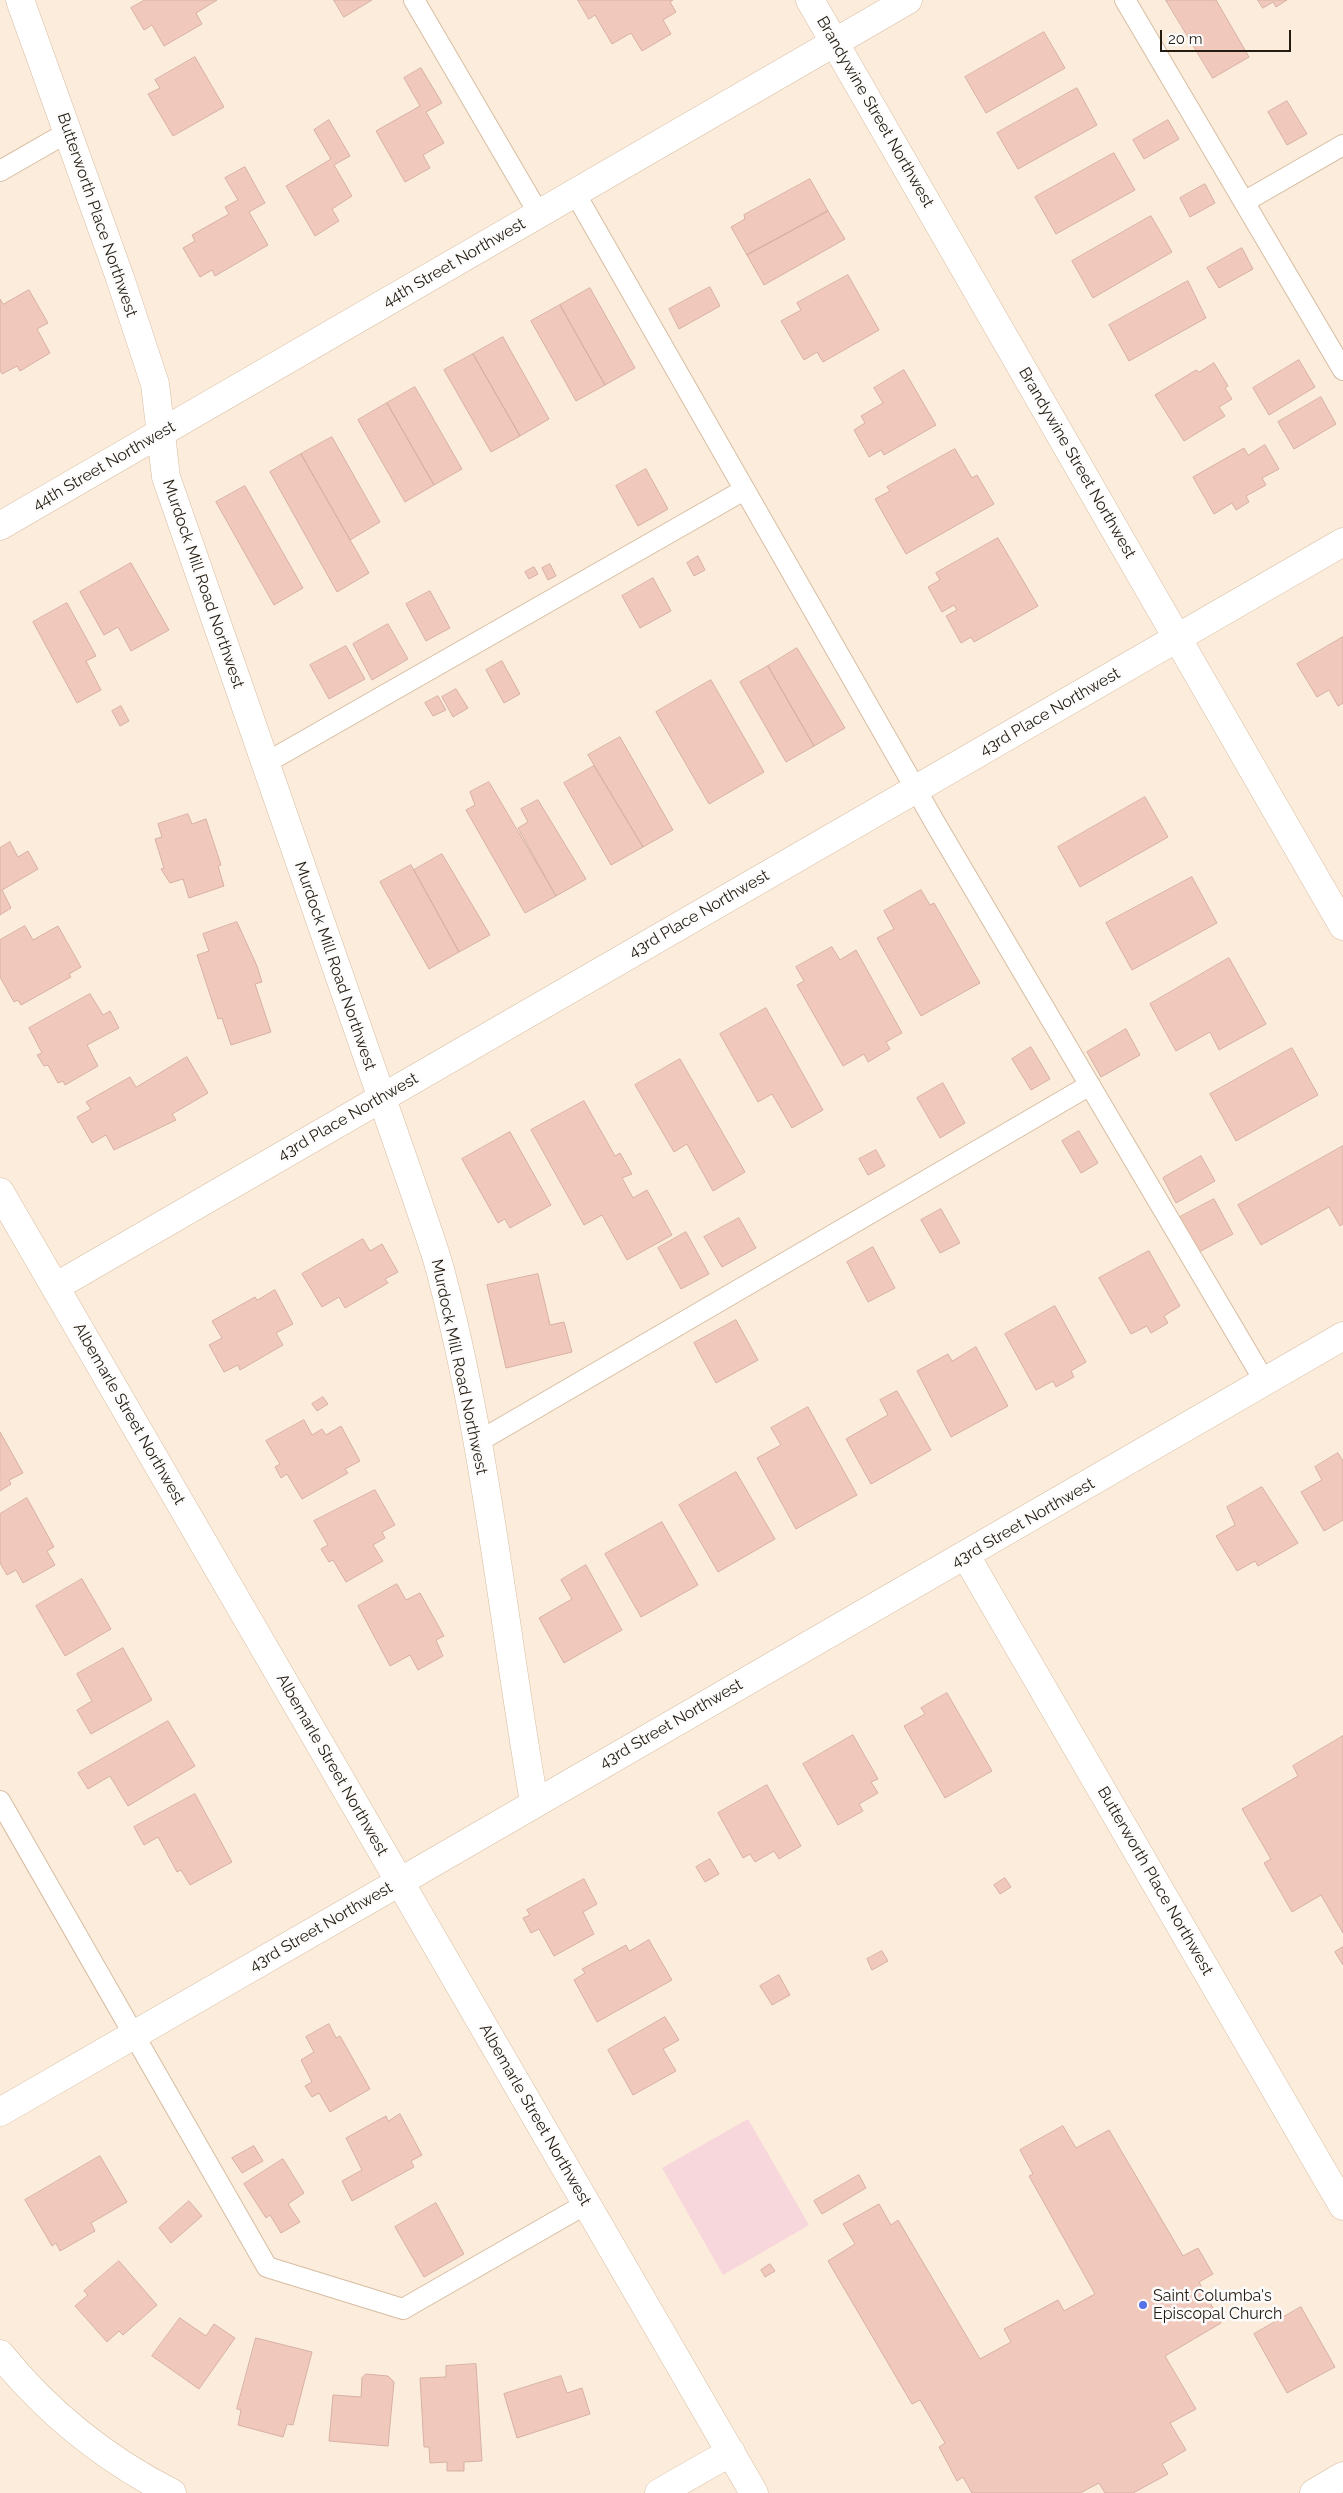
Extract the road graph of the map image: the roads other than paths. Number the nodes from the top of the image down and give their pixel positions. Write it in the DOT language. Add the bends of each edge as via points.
graph roads {
  1 [pos="20,0"];
  2 [pos="414,0"];
  3 [pos="810,0"];
  4 [pos="908,0"];
  5 [pos="1125,0"];
  6 [pos="835,42"];
  7 [pos="68,132"];
  8 [pos="1343,145"];
  9 [pos="0,171"];
  10 [pos="575,193"];
  11 [pos="1244,202"];
  12 [pos="539,214"];
  13 [pos="1343,370"];
  14 [pos="161,433"];
  15 [pos="744,490"];
  16 [pos="0,526"];
  17 [pos="1343,542"];
  18 [pos="1178,638"];
  19 [pos="264,764"];
  20 [pos="916,789"];
  21 [pos="1343,926"];
  22 [pos="1090,1085"];
  23 [pos="380,1097"];
  24 [pos="0,1192"];
  25 [pos="55,1287"];
  26 [pos="1343,1336"];
  27 [pos="1265,1382"];
  28 [pos="476,1443"];
  29 [pos="966,1556"];
  30 [pos="0,1801"];
  31 [pos="534,1802"];
  32 [pos="399,1882"];
  33 [pos="135,2034"];
  34 [pos="0,2112"];
  35 [pos="586,2204"];
  36 [pos="1343,2206"];
  37 [pos="0,2354"];
  38 [pos="731,2452"];
  39 [pos="1343,2476"];
  40 [pos="172,2493"];
  41 [pos="659,2493"];
  42 [pos="754,2493"];
  43 [pos="1314,2493"];
  1 -- 7 [label="street, Butterworth Place Northwest"];
  2 -- 12 [label="lane"];
  3 -- 6 [label="street, Brandywine Street Northwest"];
  4 -- 6 [label="street, 44th Street Northwest"];
  5 -- 11 [label="lane"];
  6 -- 10 [label="street, 44th Street Northwest"];
  6 -- 18 [label="street, Brandywine Street Northwest"];
  7 -- 9 [label="lane"];
  7 -- 14 [label="street, Butterworth Place Northwest" via="155,384"];
  8 -- 11 [label="lane"];
  10 -- 12 [label="street, 44th Street Northwest"];
  10 -- 15 [label="lane"];
  11 -- 13 [label="lane"];
  12 -- 14 [label="street, 44th Street Northwest"];
  14 -- 16 [label="street, 44th Street Northwest"];
  14 -- 19 [label="street, Murdock Mill Road Northwest" via="166,477"];
  15 -- 19 [label="lane"];
  15 -- 20 [label="lane"];
  17 -- 18 [label="street, 43rd Place Northwest"];
  18 -- 20 [label="street, 43rd Place Northwest"];
  18 -- 21 [label="street, Brandywine Street Northwest"];
  19 -- 23 [label="street, Murdock Mill Road Northwest"];
  20 -- 22 [label="lane"];
  20 -- 23 [label="street, 43rd Place Northwest"];
  22 -- 27 [label="lane"];
  22 -- 28 [label="lane"];
  23 -- 25 [label="street, 43rd Place Northwest"];
  23 -- 28 [label="street, Murdock Mill Road Northwest" via="442,1277"];
  24 -- 25 [label="street, Albemarle Street Northwest"];
  25 -- 32 [label="street, Albemarle Street Northwest"];
  26 -- 27 [label="street, 43rd Street Northwest"];
  27 -- 29 [label="street, 43rd Street Northwest"];
  28 -- 31 [label="street, Murdock Mill Road Northwest"];
  29 -- 31 [label="street, 43rd Street Northwest"];
  29 -- 36 [label="street, Butterworth Place Northwest"];
  30 -- 33 [label="lane"];
  31 -- 32 [label="street, 43rd Street Northwest"];
  32 -- 33 [label="street, 43rd Street Northwest"];
  32 -- 35 [label="street, Albemarle Street Northwest"];
  33 -- 34 [label="street, 43rd Street Northwest"];
  33 -- 35 [label="lane" via="268,2267 403,2309"];
  35 -- 38 [label="street, Albemarle Street Northwest"];
  37 -- 40 [label="street" via="30,2388 77,2432 130,2470"];
  38 -- 41 [label="street"];
  38 -- 42 [label="street, Albemarle Street Northwest"];
  39 -- 43 [label="street"];
}
